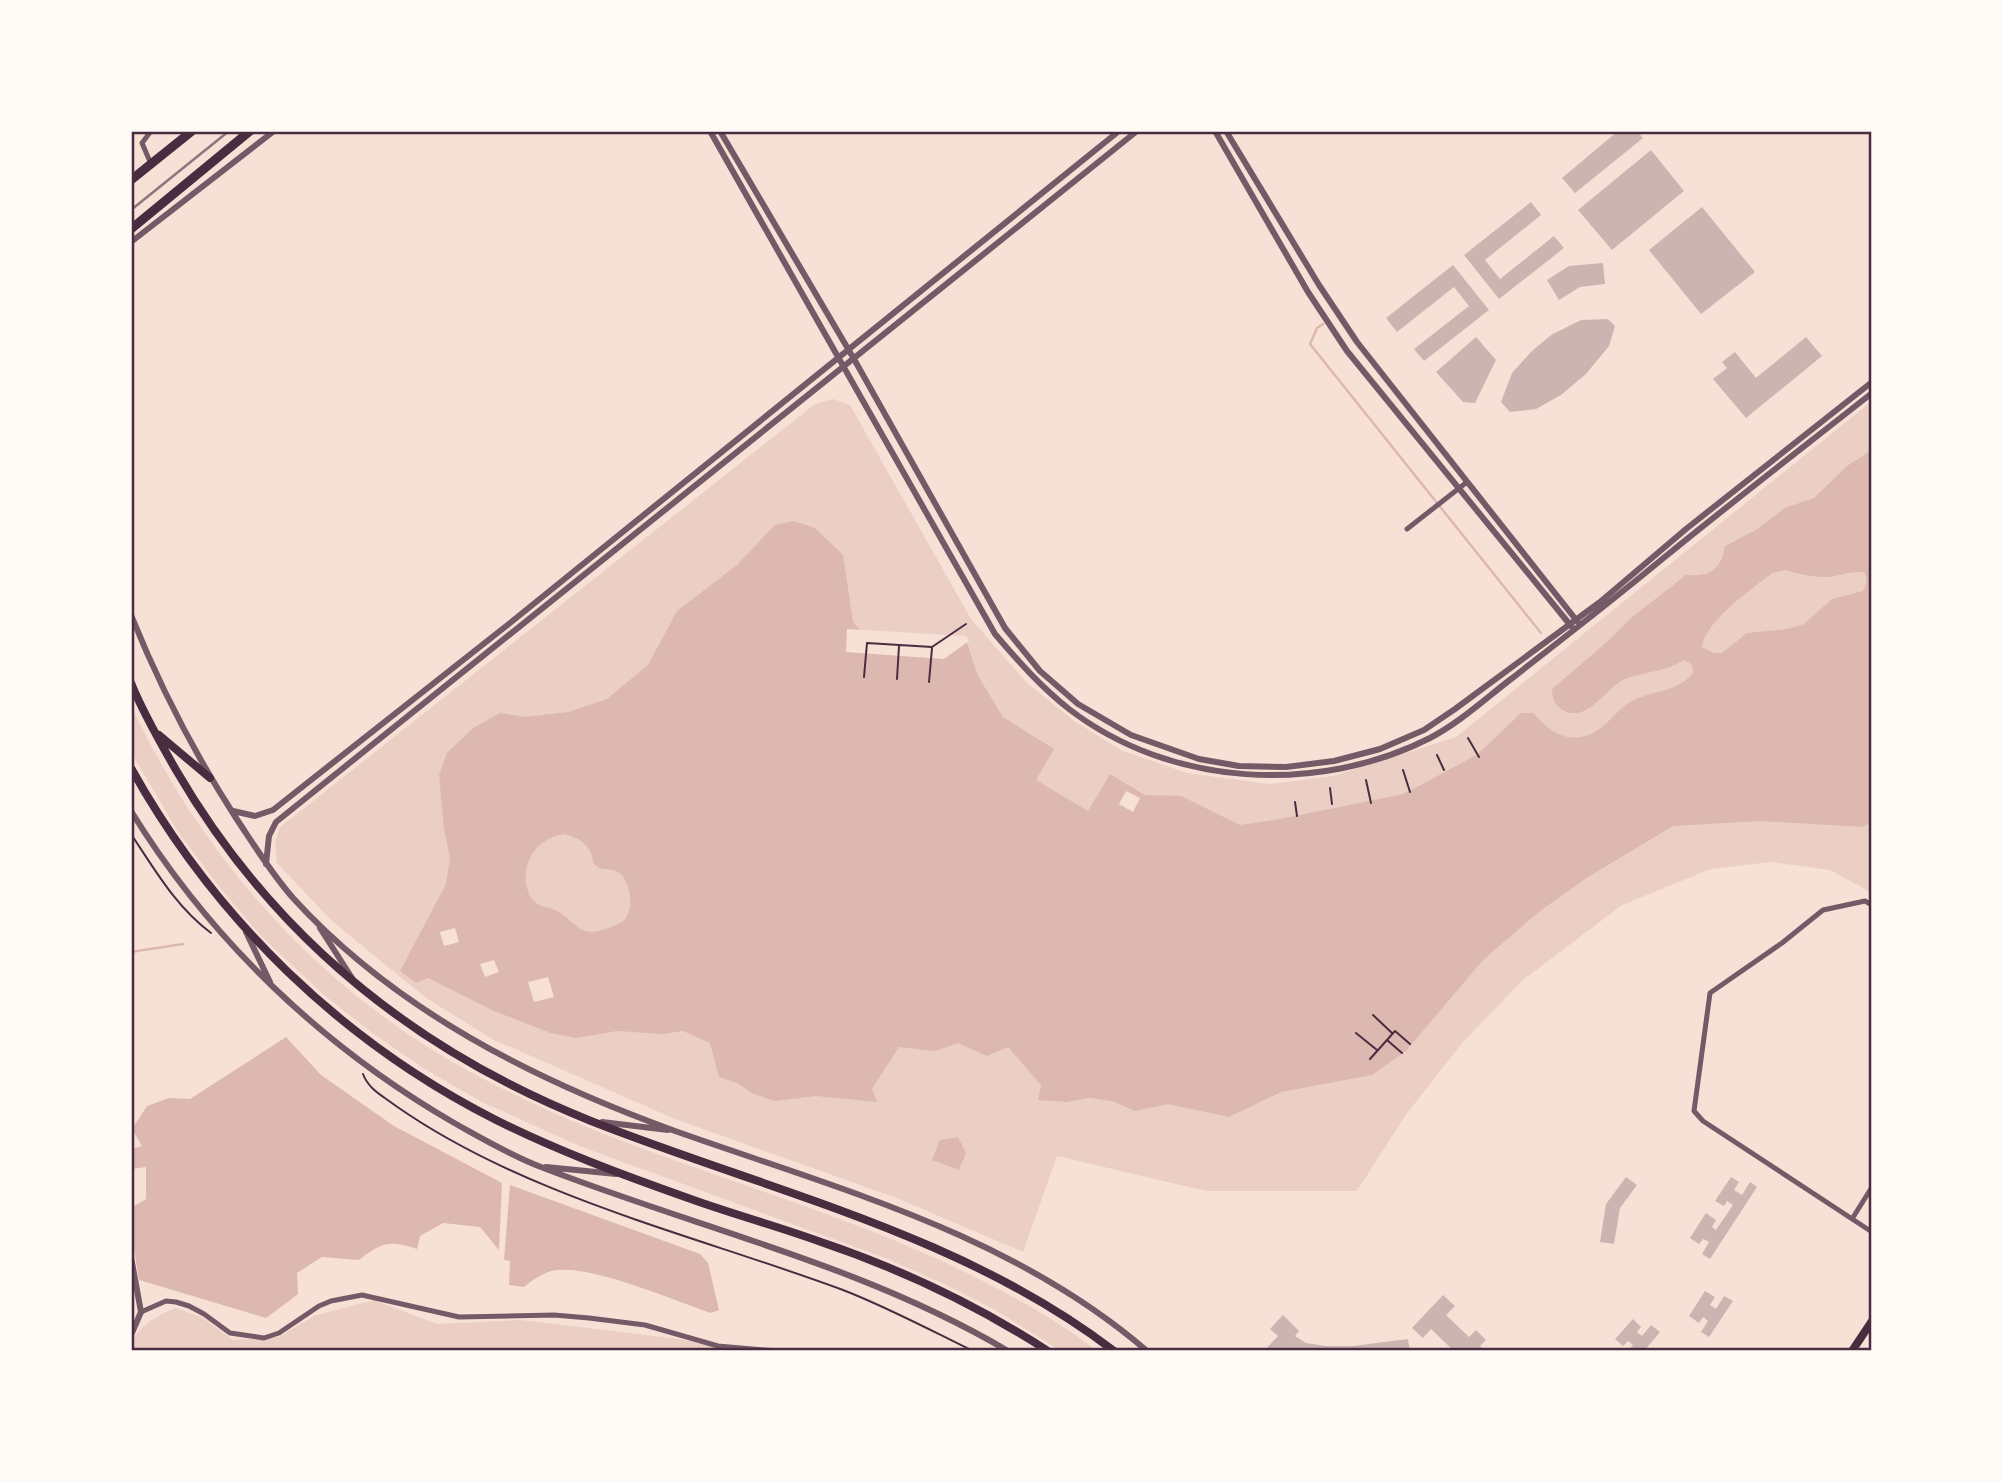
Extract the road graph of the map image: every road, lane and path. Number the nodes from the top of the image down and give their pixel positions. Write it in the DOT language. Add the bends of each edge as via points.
graph roads {
  1 [pos="151,131"];
  2 [pos="192,131"];
  3 [pos="250,131"];
  4 [pos="274,131"];
  5 [pos="710,131"];
  6 [pos="720,131"];
  7 [pos="1119,131"];
  8 [pos="1138,131"];
  9 [pos="1215,131"];
  10 [pos="1226,131"];
  11 [pos="151,164"];
  12 [pos="131,180"];
  13 [pos="149,214"];
  14 [pos="131,229"];
  15 [pos="131,241"];
  16 [pos="848,350"];
  17 [pos="838,358"];
  18 [pos="854,359"];
  19 [pos="844,366"];
  20 [pos="1872,382"];
  21 [pos="1872,393"];
  22 [pos="1467,482"];
  23 [pos="1459,489"];
  24 [pos="1407,528"];
  25 [pos="131,615"];
  26 [pos="965,624"];
  27 [pos="1575,625"];
  28 [pos="899,645"];
  29 [pos="932,648"];
  30 [pos="864,677"];
  31 [pos="897,679"];
  32 [pos="929,682"];
  33 [pos="131,683"];
  34 [pos="154,732"];
  35 [pos="1468,738"];
  36 [pos="1437,755"];
  37 [pos="1479,757"];
  38 [pos="131,768"];
  39 [pos="1403,770"];
  40 [pos="1444,770"];
  41 [pos="210,778"];
  42 [pos="1366,780"];
  43 [pos="1330,788"];
  44 [pos="1410,792"];
  45 [pos="1295,802"];
  46 [pos="1371,803"];
  47 [pos="1332,804"];
  48 [pos="232,810"];
  49 [pos="131,811"];
  50 [pos="1297,816"];
  51 [pos="131,834"];
  52 [pos="267,864"];
  53 [pos="1872,905"];
  54 [pos="315,920"];
  55 [pos="245,930"];
  56 [pos="214,935"];
  57 [pos="357,985"];
  58 [pos="272,987"];
  59 [pos="1373,1015"];
  60 [pos="1356,1032"];
  61 [pos="1393,1033"];
  62 [pos="1387,1040"];
  63 [pos="1410,1044"];
  64 [pos="1377,1051"];
  65 [pos="1402,1053"];
  66 [pos="1370,1059"];
  67 [pos="358,1060"];
  68 [pos="591,1121"];
  69 [pos="676,1131"];
  70 [pos="537,1166"];
  71 [pos="623,1175"];
  72 [pos="1872,1187"];
  73 [pos="1852,1219"];
  74 [pos="1872,1233"];
  75 [pos="131,1257"];
  76 [pos="141,1312"];
  77 [pos="1872,1321"];
  78 [pos="131,1324"];
  79 [pos="131,1335"];
  80 [pos="777,1351"];
  81 [pos="973,1351"];
  82 [pos="1008,1351"];
  83 [pos="1048,1351"];
  84 [pos="1114,1351"];
  85 [pos="1147,1351"];
  86 [pos="1852,1351"];
  1 -- 11 [label="street" via="142,143"];
  2 -- 11 [label="highway"];
  3 -- 13 [label="highway"];
  4 -- 15 [label="street"];
  5 -- 17 [label="street"];
  6 -- 16 [label="street"];
  7 -- 16 [label="street"];
  8 -- 18 [label="street"];
  9 -- 23 [label="street" via="1308,292 1348,351"];
  10 -- 22 [label="street" via="1352,334"];
  11 -- 12 [label="highway"];
  13 -- 14 [label="highway"];
  13 -- 15 [label="street"];
  16 -- 17 [label="street"];
  16 -- 18 [label="street"];
  17 -- 19 [label="street"];
  17 -- 48 [label="street" via="273,810 255,816"];
  18 -- 19 [label="street"];
  18 -- 27 [label="street" via="1005,628 1040,671 1078,704 1153,744 1239,766 1286,767 1380,749 1434,723"];
  19 -- 27 [label="street" via="995,634 1033,679 1071,711 1149,752 1197,767 1287,776 1383,757 1430,738 1460,719"];
  19 -- 52 [label="street" via="276,822 269,836"];
  20 -- 27 [label="street" via="1686,528"];
  21 -- 27 [label="street"];
  22 -- 23 [label="street"];
  22 -- 27 [label="street"];
  23 -- 24 [label="street"];
  23 -- 27 [label="street"];
  25 -- 41 [label="street" via="178,722"];
  26 -- 29 [label="path"];
  28 -- 29 [label="path"];
  28 -- 30 [label="path" via="867,643"];
  28 -- 31 [label="path"];
  29 -- 32 [label="path"];
  33 -- 34 [label="main road"];
  34 -- 41 [label="main road"];
  34 -- 57 [label="main road" via="223,844 293,929"];
  35 -- 37 [label="path"];
  36 -- 40 [label="path"];
  38 -- 55 [label="main road" via="195,869"];
  39 -- 44 [label="path"];
  41 -- 48 [label="street"];
  42 -- 46 [label="path"];
  43 -- 47 [label="path"];
  45 -- 50 [label="path"];
  48 -- 52 [label="street"];
  49 -- 58 [label="street" via="207,917"];
  51 -- 56 [label="path" via="167,888 194,920"];
  52 -- 54 [label="street"];
  53 -- 73 [label="street" via="1865,901 1822,910 1710,993 1694,1111"];
  54 -- 57 [label="street"];
  54 -- 69 [label="street" via="368,968 457,1031 550,1079"];
  55 -- 58 [label="street"];
  55 -- 71 [label="main road" via="351,1027 428,1081 495,1119"];
  57 -- 68 [label="main road" via="409,1025 478,1068"];
  58 -- 67 [label="street"];
  59 -- 61 [label="path"];
  60 -- 64 [label="path"];
  61 -- 62 [label="path"];
  61 -- 63 [label="path"];
  62 -- 64 [label="path"];
  62 -- 65 [label="path"];
  64 -- 66 [label="path"];
  67 -- 70 [label="street" via="435,1111"];
  67 -- 81 [label="path" via="367,1085 424,1125 477,1154 596,1205 845,1291"];
  68 -- 69 [label="street"];
  68 -- 84 [label="main road" via="930,1245 1035,1299"];
  69 -- 85 [label="street" via="848,1189 939,1227 1043,1277 1099,1312"];
  70 -- 71 [label="street"];
  70 -- 82 [label="street" via="847,1273 943,1315"];
  71 -- 83 [label="main road" via="917,1279"];
  72 -- 73 [label="street"];
  73 -- 74 [label="street"];
  75 -- 76 [label="street"];
  76 -- 78 [label="street"];
  76 -- 79 [label="street"];
  76 -- 80 [label="street" via="166,1301 176,1302 204,1314 230,1333 264,1338 319,1306 362,1296 459,1317 554,1315 646,1325 718,1346"];
  77 -- 86 [label="main road"];
}
